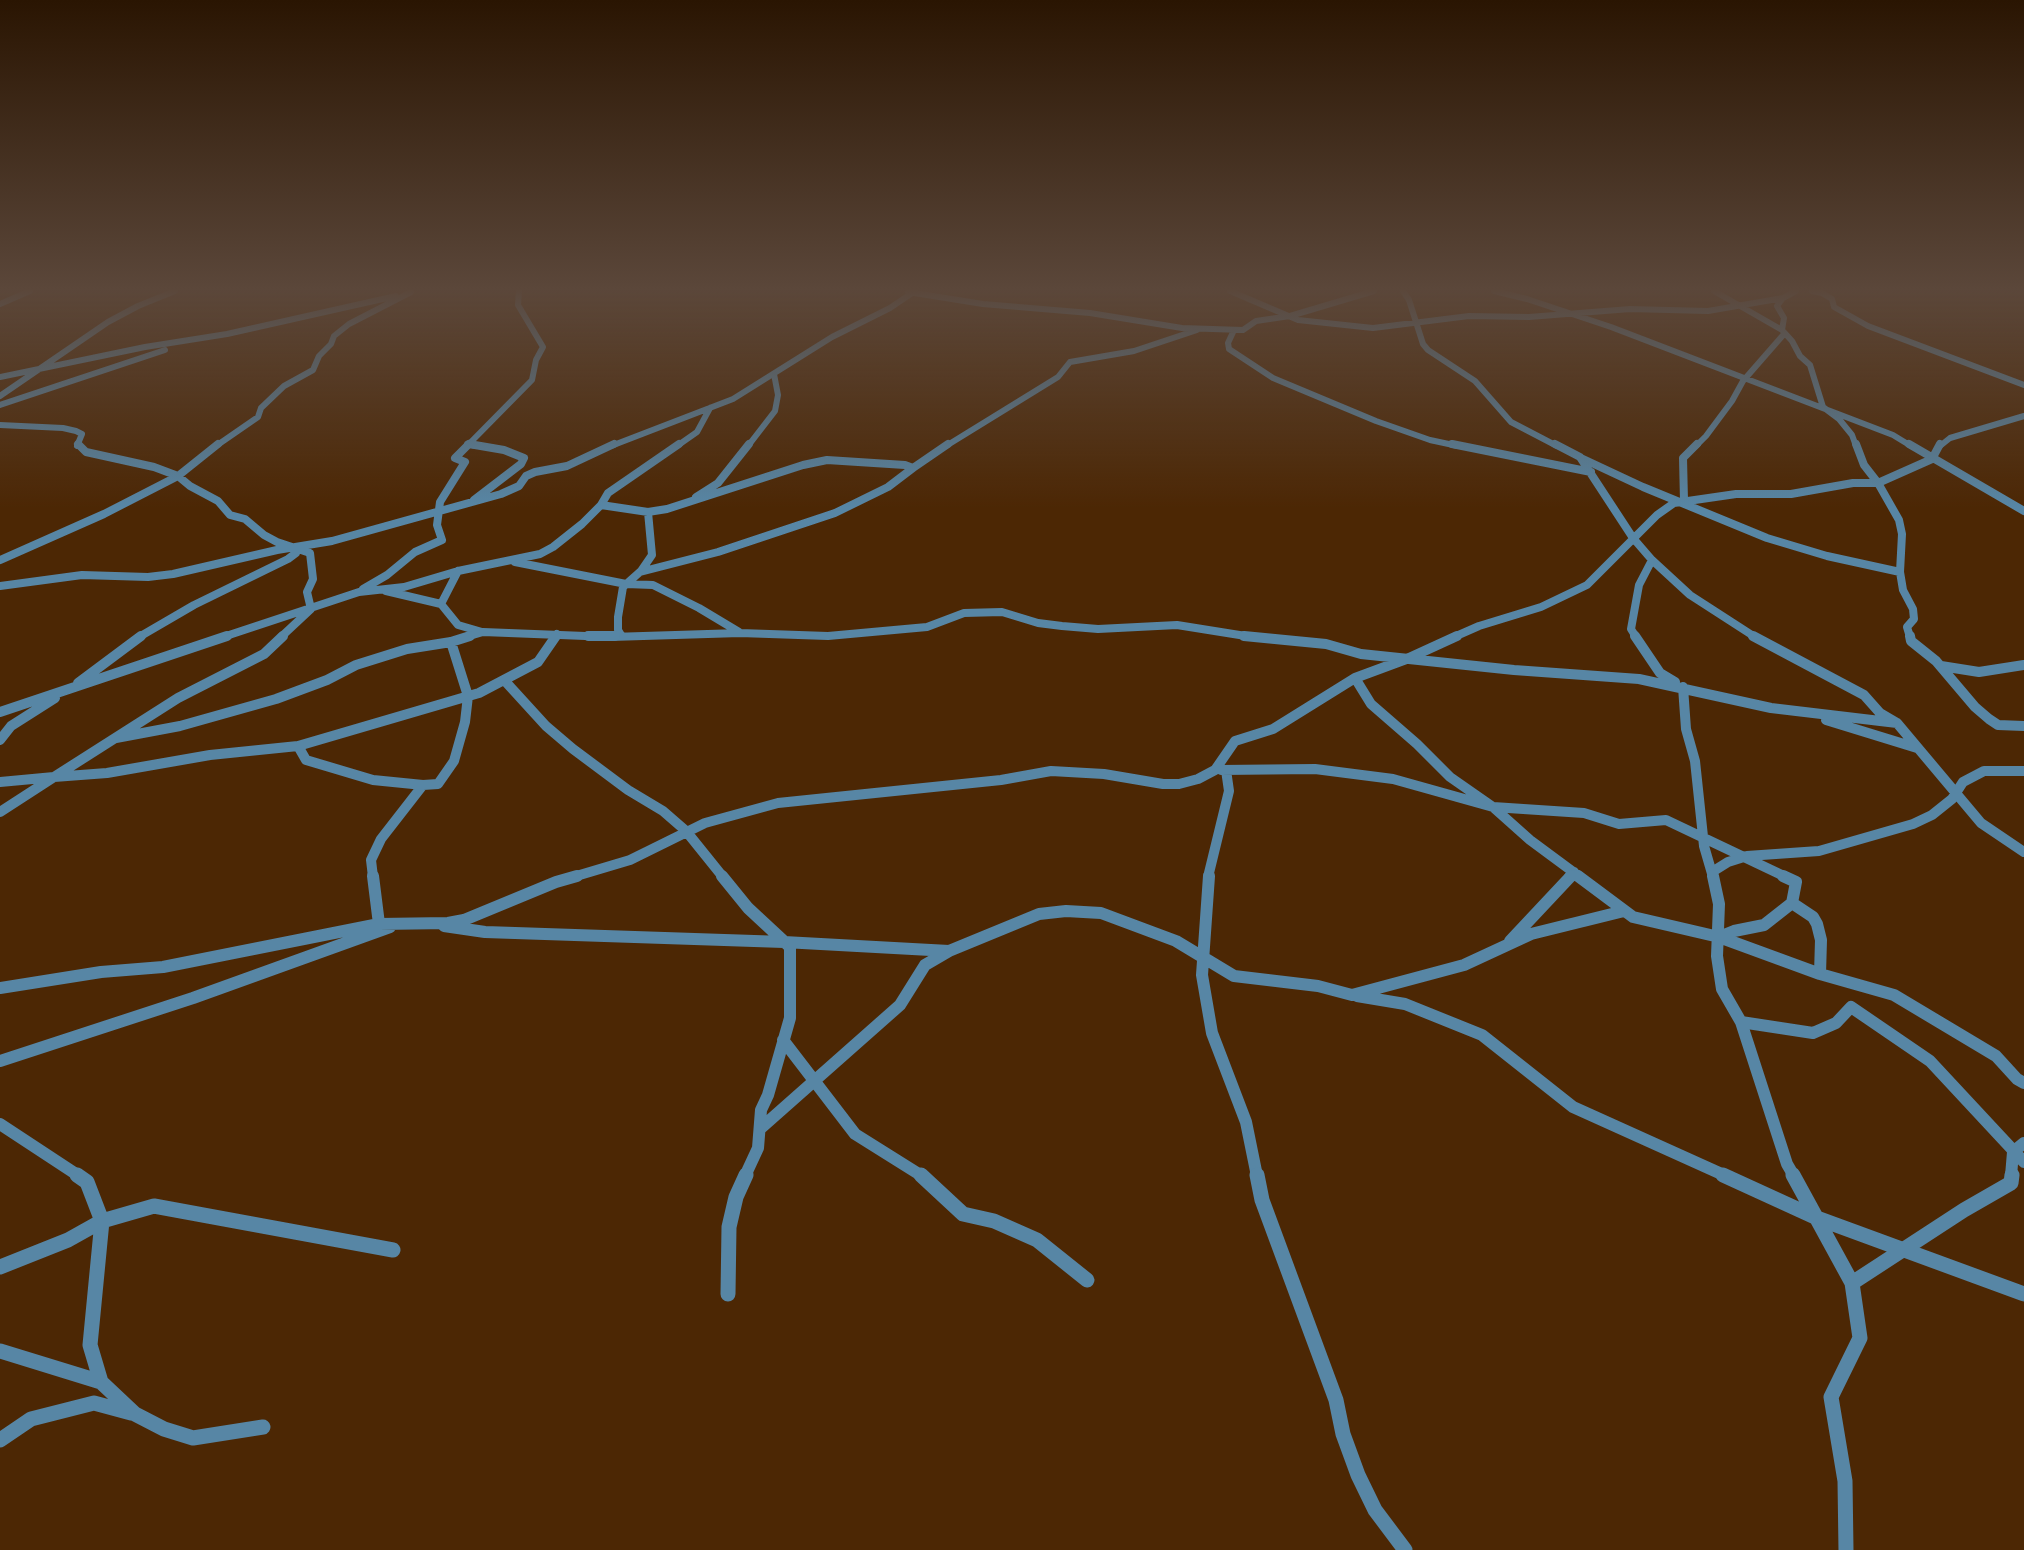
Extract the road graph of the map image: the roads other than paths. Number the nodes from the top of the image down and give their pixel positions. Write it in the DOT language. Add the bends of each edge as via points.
graph roads {
  1 [pos="50,363"];
  2 [pos="66,363"];
  3 [pos="123,363"];
  4 [pos="316,363"];
  5 [pos="535,363"];
  6 [pos="791,363"];
  7 [pos="1069,363"];
  8 [pos="1251,363"];
  9 [pos="1448,363"];
  10 [pos="1706,363"];
  11 [pos="1758,363"];
  12 [pos="1808,363"];
  13 [pos="1967,363"];
  14 [pos="44,368"];
  15 [pos="774,374"];
  16 [pos="0,377"];
  17 [pos="1745,379"];
  18 [pos="2024,385"];
  19 [pos="0,396"];
  20 [pos="0,405"];
  21 [pos="1823,407"];
  22 [pos="710,408"];
  23 [pos="2024,416"];
  24 [pos="0,425"];
  25 [pos="467,444"];
  26 [pos="1580,457"];
  27 [pos="1932,459"];
  28 [pos="913,468"];
  29 [pos="1591,472"];
  30 [pos="178,476"];
  31 [pos="1878,483"];
  32 [pos="1682,501"];
  33 [pos="687,502"];
  34 [pos="469,503"];
  35 [pos="601,505"];
  36 [pos="2024,511"];
  37 [pos="648,512"];
  38 [pos="437,513"];
  39 [pos="1633,538"];
  40 [pos="297,547"];
  41 [pos="0,560"];
  42 [pos="1652,560"];
  43 [pos="511,562"];
  44 [pos="458,571"];
  45 [pos="640,572"];
  46 [pos="1900,572"];
  47 [pos="626,584"];
  48 [pos="0,586"];
  49 [pos="375,589"];
  50 [pos="359,592"];
  51 [pos="441,604"];
  52 [pos="311,609"];
  53 [pos="458,625"];
  54 [pos="483,632"];
  55 [pos="740,633"];
  56 [pos="557,634"];
  57 [pos="621,634"];
  58 [pos="451,642"];
  59 [pos="1409,658"];
  60 [pos="2024,665"];
  61 [pos="1941,666"];
  62 [pos="1355,678"];
  63 [pos="504,680"];
  64 [pos="1682,687"];
  65 [pos="68,689"];
  66 [pos="468,696"];
  67 [pos="1796,710"];
  68 [pos="0,712"];
  69 [pos="1897,723"];
  70 [pos="2024,726"];
  71 [pos="116,738"];
  72 [pos="0,740"];
  73 [pos="298,746"];
  74 [pos="1918,748"];
  75 [pos="1221,770"];
  76 [pos="2024,771"];
  77 [pos="54,777"];
  78 [pos="0,782"];
  79 [pos="424,785"];
  80 [pos="1956,793"];
  81 [pos="1493,807"];
  82 [pos="0,812"];
  83 [pos="686,831"];
  84 [pos="1702,836"];
  85 [pos="2024,852"];
  86 [pos="1745,857"];
  87 [pos="1574,872"];
  88 [pos="1712,872"];
  89 [pos="1792,903"];
  90 [pos="1624,911"];
  91 [pos="433,923"];
  92 [pos="379,924"];
  93 [pos="398,924"];
  94 [pos="1719,937"];
  95 [pos="784,942"];
  96 [pos="1506,946"];
  97 [pos="949,951"];
  98 [pos="1203,957"];
  99 [pos="1820,974"];
  100 [pos="0,988"];
  101 [pos="1352,995"];
  102 [pos="1741,1022"];
  103 [pos="783,1040"];
  104 [pos="0,1061"];
  105 [pos="813,1080"];
  106 [pos="2024,1083"];
  107 [pos="0,1124"];
  108 [pos="761,1128"];
  109 [pos="2020,1152"];
  110 [pos="1817,1218"];
  111 [pos="102,1221"];
  112 [pos="393,1250"];
  113 [pos="1903,1250"];
  114 [pos="0,1267"];
  115 [pos="1087,1280"];
  116 [pos="1852,1283"];
  117 [pos="728,1294"];
  118 [pos="2024,1294"];
  119 [pos="0,1351"];
  120 [pos="101,1382"];
  121 [pos="134,1414"];
  122 [pos="263,1427"];
  123 [pos="0,1440"];
  124 [pos="1405,1550"];
  125 [pos="1846,1550"];
  1 -- 14 [label="street"];
  2 -- 14 [label="street"];
  3 -- 20 [label="street"];
  4 -- 30 [label="street" via="313,370 284,386 261,408 258,417"];
  5 -- 25 [label="street" via="532,380"];
  6 -- 15 [label="street"];
  7 -- 28 [label="street" via="1052,380"];
  8 -- 29 [label="street" via="1273,378 1376,422 1430,440"];
  9 -- 26 [label="street" via="1475,381 1512,422"];
  10 -- 17 [label="street"];
  11 -- 17 [label="street"];
  12 -- 21 [label="street"];
  13 -- 18 [label="street"];
  14 -- 16 [label="street"];
  14 -- 19 [label="street"];
  15 -- 22 [label="street" via="734,399"];
  15 -- 33 [label="street" via="778,394 775,411 718,483"];
  17 -- 21 [label="street"];
  17 -- 32 [label="street" via="1706,436 1683,458"];
  21 -- 27 [label="street" via="1893,435"];
  21 -- 31 [label="street" via="1852,434 1864,465"];
  22 -- 34 [label="street" via="634,435 566,466 535,472 526,476 519,486"];
  22 -- 35 [label="street" via="697,432 608,493"];
  23 -- 27 [label="street" via="1950,438 1942,443"];
  24 -- 30 [label="street" via="76,431 82,434 77,446 86,452 154,467"];
  25 -- 34 [label="street" via="504,450 524,458 521,464"];
  25 -- 38 [label="street" via="455,458 465,462 462,470 440,502"];
  26 -- 29 [label="street"];
  26 -- 32 [label="street" via="1643,487"];
  27 -- 31 [label="street"];
  27 -- 36 [label="street"];
  28 -- 33 [label="street" via="827,460"];
  28 -- 45 [label="street" via="888,487 835,513 718,552"];
  29 -- 39 [label="street"];
  30 -- 40 [label="street" via="218,501 230,515 245,520 277,542"];
  30 -- 41 [label="street" via="104,514"];
  31 -- 32 [label="street" via="1853,483 1791,494 1736,494"];
  31 -- 46 [label="street" via="1899,520 1902,534"];
  32 -- 39 [label="street" via="1657,515"];
  32 -- 46 [label="street" via="1767,538 1826,556"];
  33 -- 37 [label="street"];
  34 -- 38 [label="street"];
  35 -- 37 [label="street"];
  35 -- 43 [label="street" via="553,547"];
  37 -- 45 [label="street" via="652,554"];
  38 -- 40 [label="street"];
  38 -- 50 [label="street" via="442,540 415,552"];
  39 -- 42 [label="street"];
  39 -- 59 [label="street" via="1587,585 1541,606 1479,626"];
  40 -- 48 [label="street" via="173,574 148,577 82,575"];
  40 -- 52 [label="street" via="310,553 313,579 307,592"];
  40 -- 65 [label="street" via="296,553 288,559 194,605 142,635"];
  42 -- 64 [label="street" via="1639,585 1631,629 1660,673"];
  42 -- 69 [label="street" via="1690,595 1742,630 1864,695 1880,713"];
  43 -- 44 [label="street"];
  43 -- 47 [label="street"];
  44 -- 49 [label="street" via="404,587"];
  44 -- 51 [label="street"];
  45 -- 47 [label="street"];
  46 -- 61 [label="street" via="1903,590 1913,609 1914,619 1907,627 1911,641"];
  47 -- 55 [label="street" via="653,585"];
  47 -- 57 [label="street" via="618,616"];
  49 -- 50 [label="street"];
  49 -- 51 [label="street"];
  50 -- 52 [label="street"];
  51 -- 53 [label="street"];
  52 -- 65 [label="street"];
  52 -- 71 [label="street" via="264,654 178,698"];
  53 -- 54 [label="street"];
  53 -- 58 [label="street" via="458,633"];
  54 -- 56 [label="street"];
  54 -- 58 [label="street"];
  55 -- 57 [label="street"];
  55 -- 59 [label="street" via="838,635 927,627 964,613 1002,612 1038,623 1062,626 1098,629 1177,625 1256,638 1326,644 1361,654"];
  56 -- 57 [label="street" via="611,637"];
  56 -- 63 [label="street" via="538,662"];
  58 -- 66 [label="street"];
  58 -- 71 [label="street" via="407,649 356,665 276,699 180,726"];
  59 -- 62 [label="street"];
  59 -- 64 [label="street" via="1639,679"];
  60 -- 61 [label="street" via="1979,672"];
  61 -- 70 [label="street" via="1989,719 1998,725"];
  62 -- 75 [label="street" via="1273,730 1235,741"];
  62 -- 81 [label="street" via="1371,704 1450,777"];
  63 -- 66 [label="street"];
  63 -- 83 [label="street" via="546,726 573,749 628,790 663,811"];
  64 -- 67 [label="street" via="1771,708"];
  64 -- 84 [label="street" via="1686,729 1695,761"];
  65 -- 68 [label="street"];
  65 -- 72 [label="street" via="11,726"];
  66 -- 73 [label="street"];
  66 -- 79 [label="street" via="465,722 454,761 438,784"];
  67 -- 69 [label="street"];
  67 -- 74 [label="street"];
  69 -- 74 [label="street"];
  71 -- 77 [label="street"];
  73 -- 77 [label="street" via="210,755 107,773"];
  73 -- 79 [label="street" via="306,760 373,780"];
  74 -- 80 [label="street"];
  75 -- 81 [label="street" via="1315,769 1393,779"];
  75 -- 83 [label="street" via="1179,784 1051,771 1001,780 808,798 739,813"];
  75 -- 98 [label="street" via="1229,791 1209,869"];
  76 -- 80 [label="street" via="1984,771 1963,782"];
  77 -- 78 [label="street"];
  77 -- 82 [label="street"];
  79 -- 92 [label="street" via="381,839 371,860"];
  80 -- 85 [label="street" via="1981,823"];
  80 -- 86 [label="street" via="1932,814 1913,824 1819,852"];
  81 -- 84 [label="street" via="1584,813 1619,824 1666,820"];
  81 -- 87 [label="street" via="1530,840"];
  83 -- 91 [label="street" via="630,860 556,882 488,912 464,920"];
  83 -- 95 [label="street" via="748,908"];
  84 -- 86 [label="street"];
  84 -- 88 [label="street"];
  86 -- 88 [label="street"];
  86 -- 89 [label="street" via="1796,882"];
  87 -- 90 [label="street"];
  87 -- 96 [label="street"];
  88 -- 94 [label="street" via="1719,904"];
  89 -- 94 [label="street" via="1764,925"];
  89 -- 99 [label="street" via="1813,917 1817,924 1821,940"];
  90 -- 94 [label="street" via="1653,923"];
  90 -- 96 [label="street" via="1531,934"];
  91 -- 93 [label="street"];
  91 -- 95 [label="street" via="485,932"];
  92 -- 93 [label="street"];
  92 -- 100 [label="street" via="163,967 101,972"];
  93 -- 104 [label="street" via="193,998"];
  94 -- 99 [label="street"];
  94 -- 102 [label="street" via="1717,956 1722,989"];
  95 -- 97 [label="street"];
  95 -- 103 [label="street" via="790,947 790,1018"];
  96 -- 101 [label="street" via="1464,965"];
  97 -- 98 [label="street" via="1038,914 1066,911 1101,912 1176,941"];
  97 -- 105 [label="street" via="925,965 900,1005"];
  98 -- 101 [label="street" via="1234,976 1318,986"];
  98 -- 124 [label="street" via="1202,975 1212,1033 1246,1122 1262,1200 1336,1400 1343,1434 1358,1475 1375,1510"];
  99 -- 106 [label="street" via="1894,994 1996,1056"];
  101 -- 110 [label="street" via="1405,1004 1482,1035 1573,1107"];
  102 -- 109 [label="street" via="1813,1033 1836,1023 1851,1007 1930,1061"];
  102 -- 110 [label="street" via="1787,1164"];
  103 -- 105 [label="street"];
  103 -- 108 [label="street" via="761,1110"];
  105 -- 108 [label="street"];
  105 -- 115 [label="street" via="855,1134 916,1171 963,1214 994,1221 1037,1240"];
  107 -- 111 [label="street" via="87,1182"];
  108 -- 117 [label="street" via="758,1148 736,1197 729,1227"];
  109 -- 113 [label="street" via="2011,1183"];
  110 -- 113 [label="street"];
  110 -- 116 [label="street"];
  111 -- 112 [label="street" via="154,1206"];
  111 -- 114 [label="street" via="68,1240"];
  111 -- 120 [label="street" via="90,1345"];
  113 -- 116 [label="street"];
  113 -- 118 [label="street"];
  116 -- 125 [label="street" via="1860,1338 1831,1397 1845,1481"];
  119 -- 120 [label="street"];
  120 -- 121 [label="street"];
  121 -- 122 [label="street" via="164,1429 193,1438"];
  121 -- 123 [label="street" via="94,1403 31,1419"];
}
